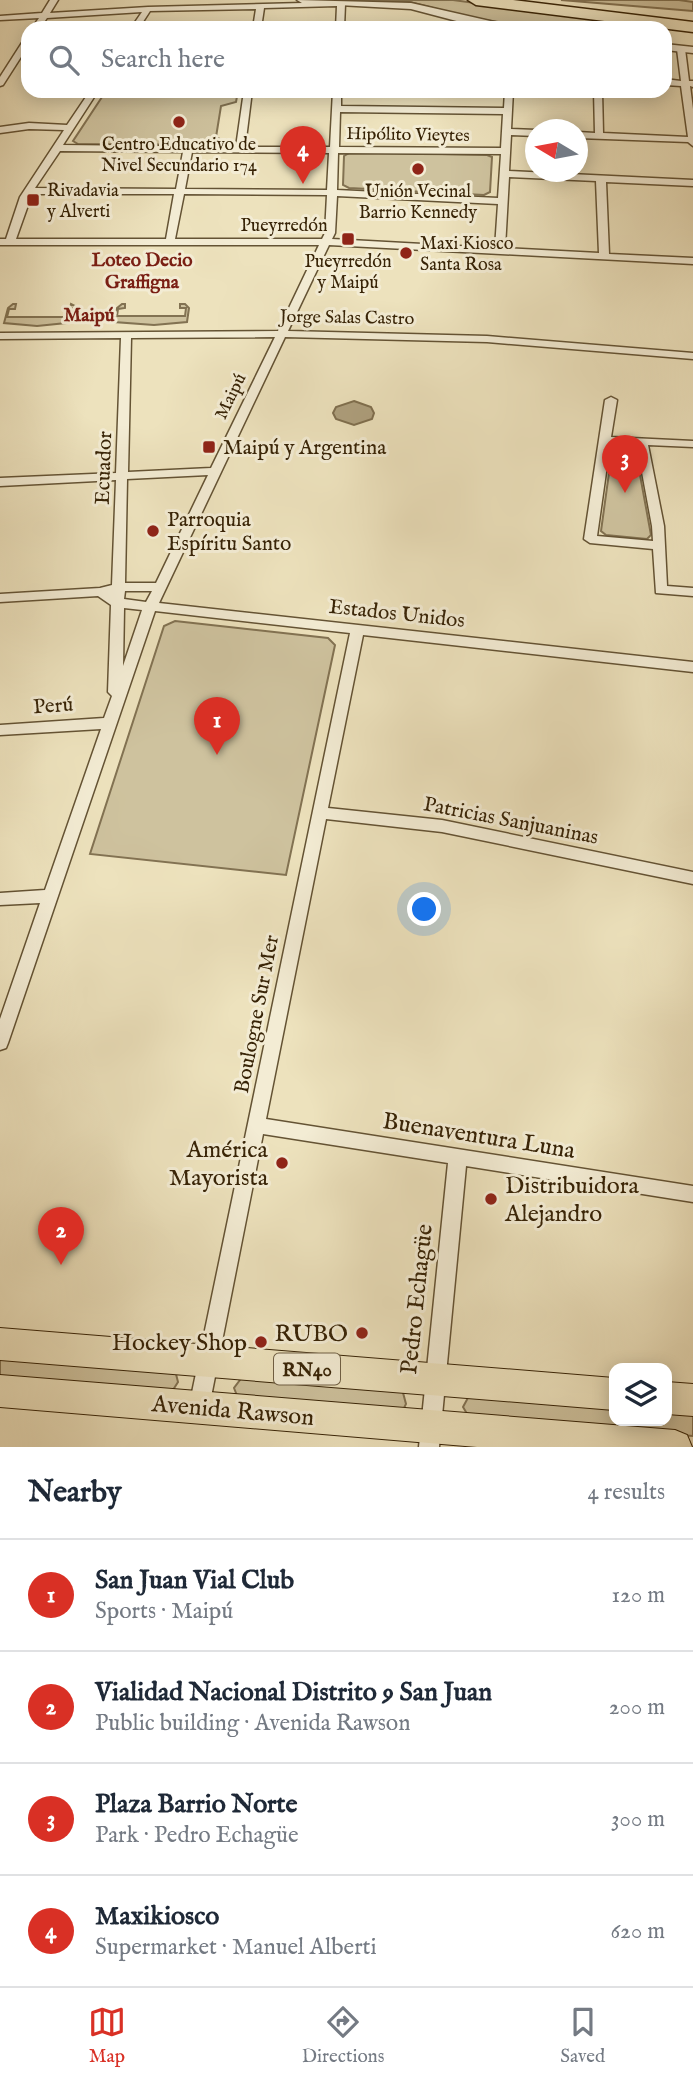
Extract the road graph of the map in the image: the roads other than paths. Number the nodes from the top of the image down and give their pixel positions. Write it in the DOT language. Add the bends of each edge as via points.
graph roads {
  1 [pos="54,0"];
  2 [pos="302,0"];
  3 [pos="476,0"];
  4 [pos="523,0"];
  5 [pos="531,0"];
  6 [pos="341,4"];
  7 [pos="260,7"];
  8 [pos="148,9"];
  9 [pos="693,13"];
  10 [pos="44,16"];
  11 [pos="0,18"];
  12 [pos="41,21"];
  13 [pos="140,21"];
  14 [pos="258,21"];
  15 [pos="340,21"];
  16 [pos="468,21"];
  17 [pos="636,21"];
  18 [pos="693,21"];
  19 [pos="672,26"];
  20 [pos="693,29"];
  21 [pos="688,49"];
  22 [pos="21,51"];
  23 [pos="693,71"];
  24 [pos="0,83"];
  25 [pos="689,83"];
  26 [pos="89,98"];
  27 [pos="247,98"];
  28 [pos="337,98"];
  29 [pos="509,98"];
  30 [pos="598,98"];
  31 [pos="336,108"];
  32 [pos="508,111"];
  33 [pos="691,116"];
  34 [pos="70,128"];
  35 [pos="0,130"];
  36 [pos="507,132"];
  37 [pos="525,133"];
  38 [pos="588,135"];
  39 [pos="599,136"];
  40 [pos="693,141"];
  41 [pos="57,148"];
  42 [pos="188,148"];
  43 [pos="240,148"];
  44 [pos="334,149"];
  45 [pos="506,151"];
  46 [pos="504,174"];
  47 [pos="601,179"];
  48 [pos="693,183"];
  49 [pos="29,191"];
  50 [pos="179,192"];
  51 [pos="332,192"];
  52 [pos="503,201"];
  53 [pos="5,242"];
  54 [pos="170,242"];
  55 [pos="325,242"];
  56 [pos="500,251"];
  57 [pos="604,257"];
  58 [pos="693,261"];
  59 [pos="126,334"];
  60 [pos="282,334"];
  61 [pos="0,336"];
  62 [pos="693,356"];
  63 [pos="611,400"];
  64 [pos="605,440"];
  65 [pos="642,442"];
  66 [pos="693,444"];
  67 [pos="216,471"];
  68 [pos="122,476"];
  69 [pos="0,482"];
  70 [pos="659,546"];
  71 [pos="119,587"];
  72 [pos="160,587"];
  73 [pos="100,592"];
  74 [pos="693,592"];
  75 [pos="0,598"];
  76 [pos="118,603"];
  77 [pos="150,607"];
  78 [pos="357,630"];
  79 [pos="693,667"];
  80 [pos="115,708"];
  81 [pos="110,723"];
  82 [pos="0,730"];
  83 [pos="320,813"];
  84 [pos="693,878"];
  85 [pos="50,896"];
  86 [pos="0,900"];
  87 [pos="0,1043"];
  88 [pos="257,1125"];
  89 [pos="458,1157"];
  90 [pos="693,1194"];
  91 [pos="0,1344"];
  92 [pos="209,1361"];
  93 [pos="434,1379"];
  94 [pos="0,1391"];
  95 [pos="609,1394"];
  96 [pos="672,1398"];
  97 [pos="693,1400"];
  98 [pos="200,1408"];
  99 [pos="429,1437"];
  100 [pos="675,1447"];
  1 -- 10 [label="street"];
  2 -- 6 [label="street"];
  3 -- 17 [label="highway"];
  4 -- 18 [label="highway"];
  5 -- 9 [label="highway"];
  6 -- 7 [label="street"];
  6 -- 15 [label="street"];
  6 -- 16 [label="street" via="411,6"];
  7 -- 8 [label="street"];
  7 -- 14 [label="street"];
  8 -- 10 [label="street"];
  8 -- 13 [label="street"];
  10 -- 11 [label="street"];
  10 -- 12 [label="street"];
  19 -- 20 [label="highway"];
  21 -- 23 [label="street"];
  21 -- 25 [label="street"];
  22 -- 24 [label="street"];
  25 -- 33 [label="street"];
  26 -- 34 [label="street"];
  27 -- 43 [label="street"];
  28 -- 31 [label="street, Maipú"];
  29 -- 32 [label="street"];
  30 -- 39 [label="street"];
  31 -- 32 [label="street"];
  31 -- 44 [label="street, Maipú"];
  32 -- 36 [label="street"];
  33 -- 40 [label="street"];
  34 -- 35 [label="street"];
  34 -- 41 [label="street"];
  36 -- 37 [label="street"];
  36 -- 45 [label="street"];
  38 -- 39 [label="street"];
  39 -- 40 [label="street"];
  41 -- 42 [label="street, Hipólito Vieytes"];
  41 -- 49 [label="street"];
  42 -- 43 [label="street, Hipólito Vieytes"];
  42 -- 50 [label="street"];
  43 -- 44 [label="street, Hipólito Vieytes"];
  44 -- 45 [label="street, Hipólito Vieytes"];
  44 -- 51 [label="street, Maipú"];
  45 -- 46 [label="street"];
  46 -- 47 [label="street"];
  46 -- 52 [label="street"];
  47 -- 48 [label="street"];
  47 -- 57 [label="street"];
  49 -- 50 [label="street"];
  49 -- 53 [label="street"];
  50 -- 51 [label="street"];
  50 -- 54 [label="street"];
  51 -- 52 [label="street"];
  51 -- 55 [label="street, Maipú" via="330,233"];
  52 -- 56 [label="street"];
  53 -- 54 [label="street, Pueyrredón"];
  54 -- 55 [label="street, Pueyrredón"];
  55 -- 56 [label="street, Pueyrredón"];
  55 -- 60 [label="street, Maipú"];
  56 -- 57 [label="street, Pueyrredón"];
  57 -- 58 [label="street, Pueyrredón"];
  59 -- 60 [label="street, Jorge Salas Castro"];
  59 -- 61 [label="street, Jorge Salas Castro"];
  59 -- 68 [label="street, Ecuador"];
  60 -- 62 [label="street, Jorge Salas Castro" via="517,340"];
  60 -- 67 [label="street, Maipú"];
  63 -- 64 [label="street"];
  64 -- 65 [label="street"];
  64 -- 70 [label="street" via="590,539"];
  65 -- 66 [label="street"];
  65 -- 70 [label="street"];
  67 -- 68 [label="street"];
  67 -- 72 [label="street, Maipú"];
  68 -- 69 [label="street"];
  68 -- 71 [label="street, Ecuador"];
  70 -- 74 [label="street" via="661,590"];
  71 -- 72 [label="street"];
  71 -- 73 [label="street"];
  71 -- 76 [label="street, Ecuador"];
  72 -- 77 [label="street, Maipú"];
  73 -- 75 [label="street"];
  73 -- 76 [label="street, Estados Unidos"];
  76 -- 77 [label="street, Estados Unidos"];
  76 -- 80 [label="street, Maipú"];
  77 -- 78 [label="street, Estados Unidos"];
  77 -- 80 [label="street, Maipú"];
  78 -- 79 [label="street, Estados Unidos"];
  78 -- 83 [label="street, Boulogne Sur Mer"];
  80 -- 81 [label="street, Maipú"];
  81 -- 82 [label="street, Perú"];
  81 -- 85 [label="street, Maipú"];
  83 -- 84 [label="street, Patricias Sanjuaninas" via="442,826"];
  83 -- 88 [label="street, Boulogne Sur Mer"];
  85 -- 86 [label="street"];
  85 -- 87 [label="street, Maipú"];
  88 -- 89 [label="street, Buenaventura Luna"];
  88 -- 92 [label="street, Boulogne Sur Mer"];
  89 -- 90 [label="street, Buenaventura Luna"];
  89 -- 93 [label="street, Pedro Echagüe"];
  91 -- 92 [label="main road, RN40"];
  92 -- 93 [label="main road, RN40"];
  92 -- 98 [label="street, Boulogne Sur Mer"];
  93 -- 95 [label="main road, RN40"];
  93 -- 99 [label="street, Pedro Echagüe"];
  94 -- 98 [label="main road, Avenida Rawson / RN40"];
  96 -- 97 [label="main road"];
  98 -- 99 [label="main road, Avenida Rawson / RN40"];
  99 -- 100 [label="main road, Avenida Rawson / RN40"];
}
